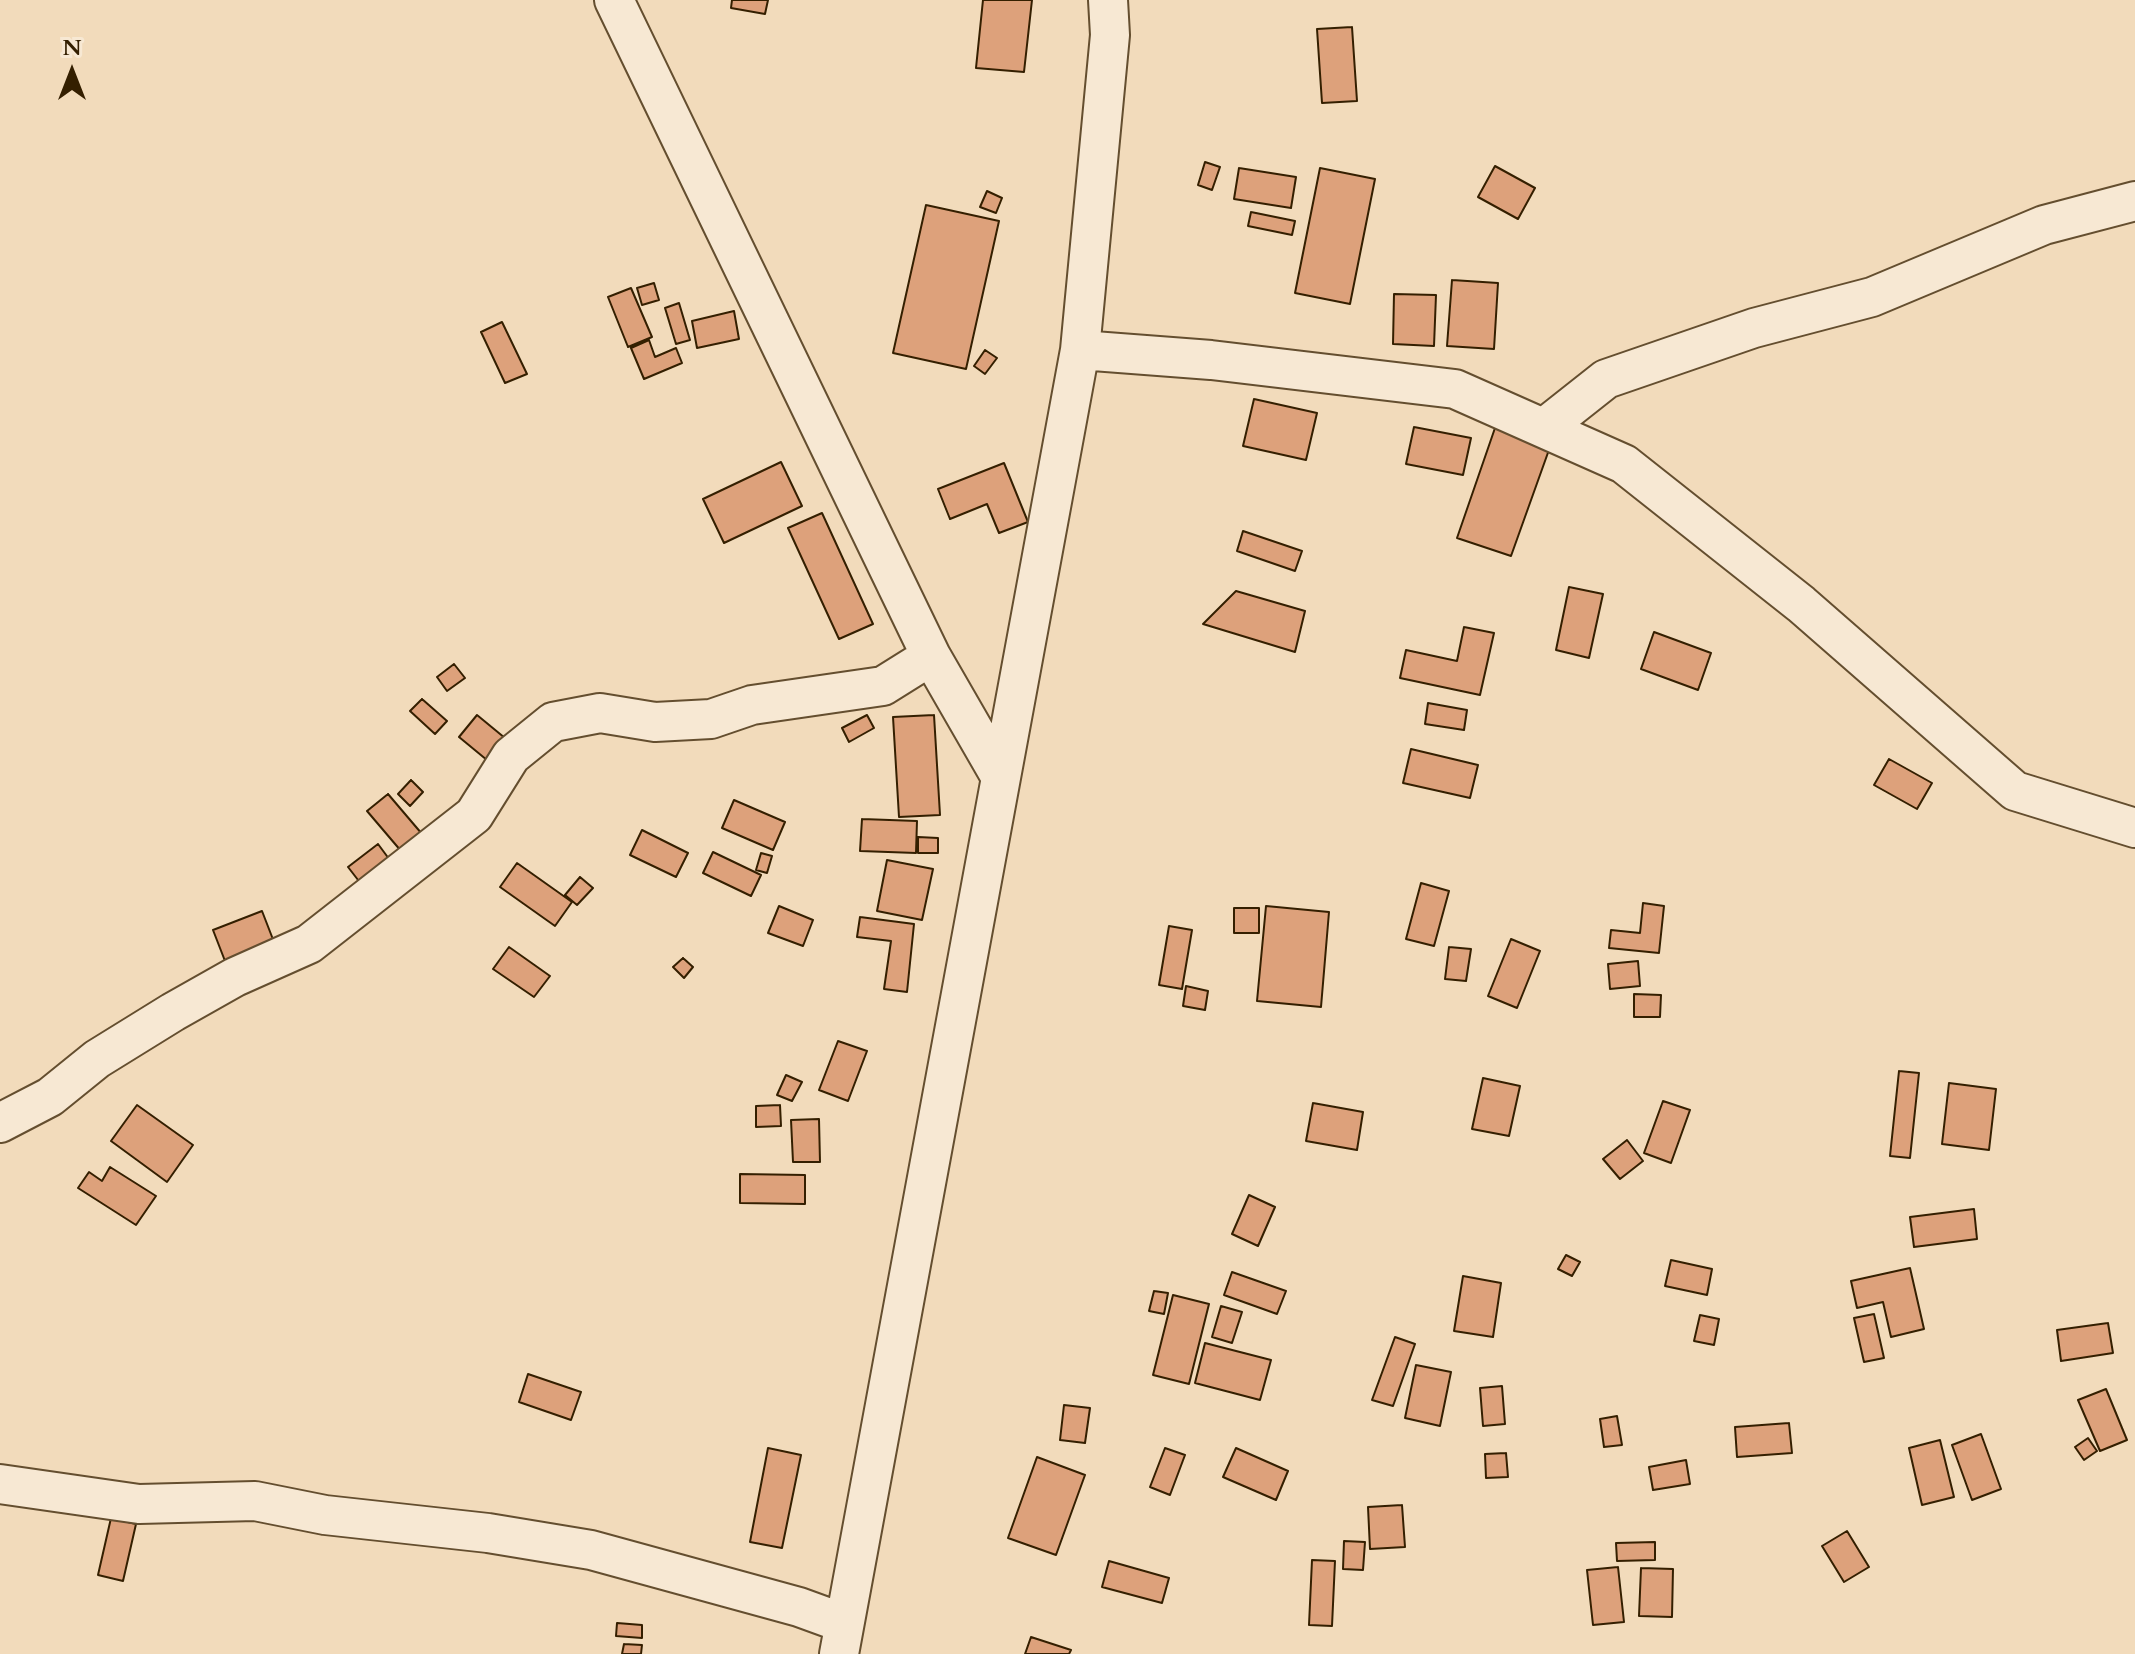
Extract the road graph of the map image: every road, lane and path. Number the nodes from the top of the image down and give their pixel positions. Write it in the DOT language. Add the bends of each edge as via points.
graph roads {
  1 [pos="614,0"];
  2 [pos="1108,0"];
  3 [pos="2135,201"];
  4 [pos="1080,350"];
  5 [pos="1544,428"];
  6 [pos="931,656"];
  7 [pos="999,774"];
  8 [pos="2135,828"];
  9 [pos="0,1123"];
  10 [pos="0,1484"];
  11 [pos="841,1638"];
  1 -- 6 [label="street"];
  2 -- 4 [label="street" via="1110,35"];
  3 -- 5 [label="street" via="2044,225 1872,297 1754,328 1606,379"];
  4 -- 5 [label="street" via="1455,389"];
  4 -- 7 [label="street"];
  5 -- 8 [label="street" via="1624,464 1801,604 2015,791"];
  6 -- 7 [label="street"];
  6 -- 9 [label="street" via="883,686 752,705 711,719 655,722 600,713 553,722 511,756 474,815 309,944 173,1012 97,1059 50,1097"];
  7 -- 11 [label="street"];
  10 -- 11 [label="street" via="139,1504 255,1501 591,1550 724,1585"];
}
